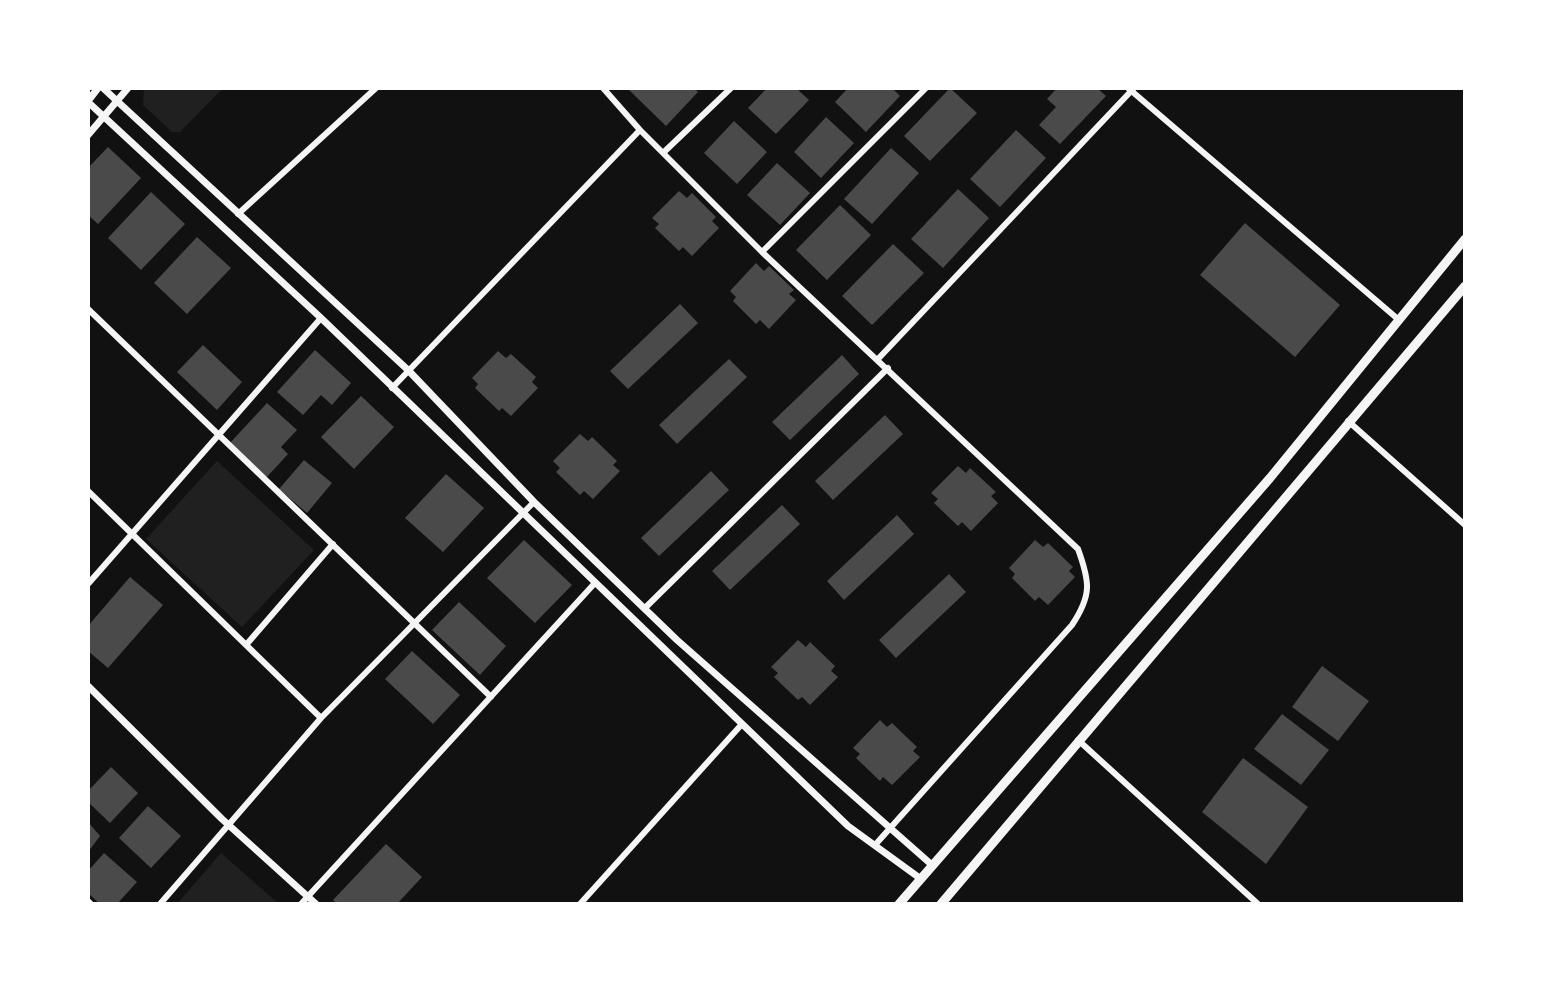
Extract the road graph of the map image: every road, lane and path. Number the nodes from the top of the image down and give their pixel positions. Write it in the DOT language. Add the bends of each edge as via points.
graph roads {
  1 [pos="100,88"];
  2 [pos="128,88"];
  3 [pos="376,88"];
  4 [pos="603,88"];
  5 [pos="731,88"];
  6 [pos="923,89"];
  7 [pos="1131,89"];
  8 [pos="88,101"];
  9 [pos="117,101"];
  10 [pos="104,116"];
  11 [pos="640,130"];
  12 [pos="88,135"];
  13 [pos="663,153"];
  14 [pos="238,214"];
  15 [pos="1465,239"];
  16 [pos="762,252"];
  17 [pos="1465,286"];
  18 [pos="88,309"];
  19 [pos="321,318"];
  20 [pos="1399,320"];
  21 [pos="878,359"];
  22 [pos="888,368"];
  23 [pos="408,370"];
  24 [pos="392,388"];
  25 [pos="1348,421"];
  26 [pos="220,435"];
  27 [pos="88,491"];
  28 [pos="534,502"];
  29 [pos="524,513"];
  30 [pos="1465,525"];
  31 [pos="132,534"];
  32 [pos="333,544"];
  33 [pos="88,584"];
  34 [pos="594,584"];
  35 [pos="645,608"];
  36 [pos="415,622"];
  37 [pos="246,645"];
  38 [pos="88,686"];
  39 [pos="491,697"];
  40 [pos="321,718"];
  41 [pos="742,724"];
  42 [pos="1078,740"];
  43 [pos="230,826"];
  44 [pos="889,830"];
  45 [pos="875,845"];
  46 [pos="932,865"];
  47 [pos="921,879"];
  48 [pos="308,896"];
  49 [pos="160,904"];
  50 [pos="301,904"];
  51 [pos="316,904"];
  52 [pos="580,904"];
  53 [pos="899,904"];
  54 [pos="941,904"];
  55 [pos="1258,904"];
  1 -- 8 [label="street"];
  1 -- 9 [label="street"];
  2 -- 9 [label="street"];
  3 -- 14 [label="street"];
  4 -- 11 [label="street"];
  5 -- 13 [label="street"];
  6 -- 16 [label="street"];
  7 -- 20 [label="street"];
  7 -- 21 [label="street"];
  8 -- 10 [label="street"];
  9 -- 10 [label="street"];
  9 -- 14 [label="street"];
  10 -- 12 [label="street"];
  10 -- 19 [label="street"];
  11 -- 13 [label="street"];
  11 -- 23 [label="street"];
  13 -- 16 [label="street"];
  14 -- 23 [label="street"];
  15 -- 20 [label="highway"];
  16 -- 21 [label="street"];
  17 -- 25 [label="highway"];
  18 -- 26 [label="street"];
  19 -- 24 [label="street"];
  19 -- 26 [label="street"];
  20 -- 46 [label="highway" via="1270,478"];
  21 -- 22 [label="street"];
  22 -- 35 [label="street"];
  22 -- 44 [label="street" via="1078,549 1087,583 1086,604 1072,625"];
  23 -- 24 [label="street"];
  23 -- 28 [label="street"];
  24 -- 29 [label="street"];
  25 -- 30 [label="street"];
  25 -- 42 [label="highway"];
  26 -- 31 [label="street"];
  26 -- 32 [label="street"];
  27 -- 31 [label="street"];
  28 -- 29 [label="street"];
  28 -- 35 [label="street"];
  29 -- 34 [label="street"];
  29 -- 36 [label="street"];
  31 -- 33 [label="street"];
  31 -- 37 [label="street"];
  32 -- 36 [label="street"];
  32 -- 37 [label="street"];
  34 -- 39 [label="street"];
  34 -- 41 [label="street"];
  35 -- 44 [label="street"];
  36 -- 39 [label="street"];
  36 -- 40 [label="street"];
  37 -- 40 [label="street"];
  38 -- 43 [label="street"];
  39 -- 48 [label="street"];
  40 -- 43 [label="street"];
  41 -- 45 [label="street" via="848,826"];
  41 -- 52 [label="street"];
  42 -- 54 [label="highway"];
  42 -- 55 [label="street"];
  43 -- 48 [label="street"];
  43 -- 49 [label="street"];
  44 -- 45 [label="street"];
  44 -- 46 [label="street"];
  45 -- 47 [label="street"];
  46 -- 47 [label="highway"];
  47 -- 53 [label="highway"];
  48 -- 50 [label="street"];
  48 -- 51 [label="street"];
}
